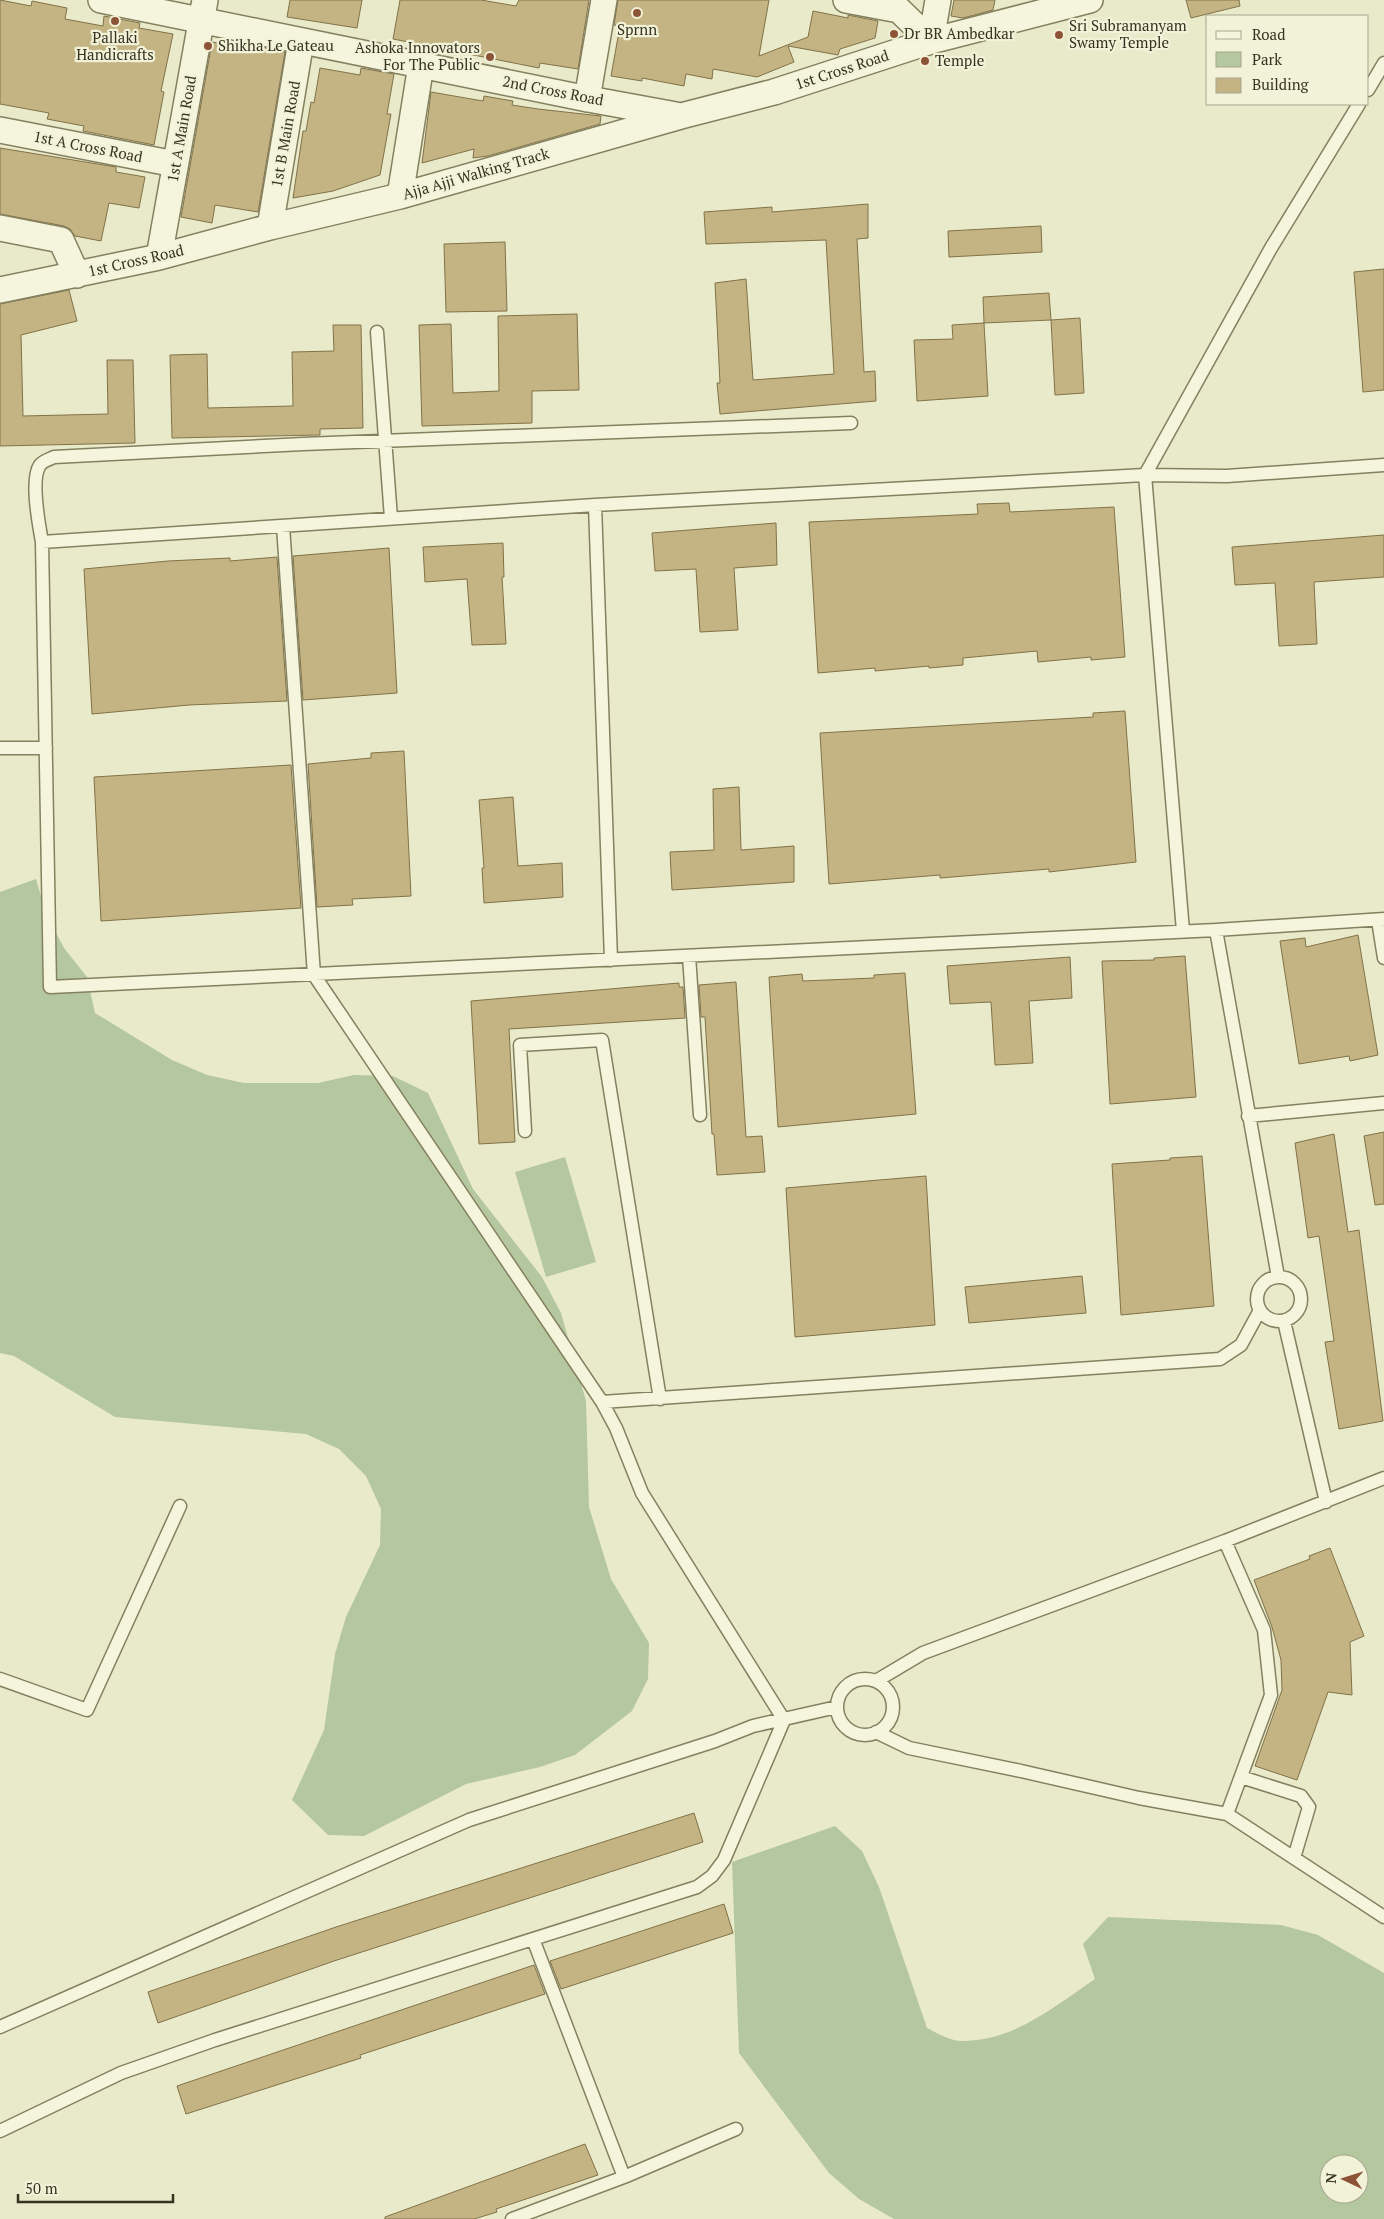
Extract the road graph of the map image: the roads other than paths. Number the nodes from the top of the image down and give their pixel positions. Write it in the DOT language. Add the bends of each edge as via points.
graph roads {
  1 [pos="102,0"];
  2 [pos="604,0"];
  3 [pos="846,0"];
  4 [pos="938,0"];
  5 [pos="1090,0"];
  6 [pos="1041,6"];
  7 [pos="203,11"];
  8 [pos="301,41"];
  9 [pos="931,41"];
  10 [pos="1384,63"];
  11 [pos="421,64"];
  12 [pos="1369,88"];
  13 [pos="587,99"];
  14 [pos="1358,105"];
  15 [pos="681,116"];
  16 [pos="0,130"];
  17 [pos="175,164"];
  18 [pos="400,196"];
  19 [pos="270,227"];
  20 [pos="0,228"];
  21 [pos="158,258"];
  22 [pos="76,274"];
  23 [pos="0,290"];
  24 [pos="377,332"];
  25 [pos="851,423"];
  26 [pos="385,441"];
  27 [pos="1384,464"];
  28 [pos="1145,475"];
  29 [pos="596,505"];
  30 [pos="391,518"];
  31 [pos="283,526"];
  32 [pos="42,542"];
  33 [pos="0,748"];
  34 [pos="46,748"];
  35 [pos="1381,919"];
  36 [pos="1216,930"];
  37 [pos="1183,931"];
  38 [pos="689,956"];
  39 [pos="1384,958"];
  40 [pos="611,960"];
  41 [pos="314,975"];
  42 [pos="1384,1103"];
  43 [pos="700,1115"];
  44 [pos="1248,1116"];
  45 [pos="525,1131"];
  46 [pos="1278,1277"];
  47 [pos="1260,1310"];
  48 [pos="1284,1320"];
  49 [pos="660,1398"];
  50 [pos="602,1402"];
  51 [pos="1384,1478"];
  52 [pos="1326,1502"];
  53 [pos="180,1506"];
  54 [pos="1225,1542"];
  55 [pos="0,1679"];
  56 [pos="876,1681"];
  57 [pos="837,1708"];
  58 [pos="784,1720"];
  59 [pos="876,1732"];
  60 [pos="1241,1777"];
  61 [pos="1227,1814"];
  62 [pos="1294,1858"];
  63 [pos="1384,1917"];
  64 [pos="533,1939"];
  65 [pos="0,2027"];
  66 [pos="736,2130"];
  67 [pos="0,2131"];
  68 [pos="624,2177"];
  69 [pos="512,2219"];
  1 -- 7 [label="street, 2nd Cross Road"];
  2 -- 13 [label="street"];
  3 -- 9 [label="street" via="899,10"];
  4 -- 9 [label="street"];
  5 -- 6 [label="street, 1st Cross Road"];
  6 -- 9 [label="street, 1st Cross Road"];
  7 -- 8 [label="street, 2nd Cross Road"];
  7 -- 17 [label="street, 1st A Main Road"];
  8 -- 11 [label="street, 2nd Cross Road"];
  8 -- 19 [label="street, 1st B Main Road"];
  9 -- 15 [label="street, 1st Cross Road" via="774,92"];
  10 -- 12 [label="lane"];
  11 -- 13 [label="street, 2nd Cross Road"];
  11 -- 18 [label="street"];
  13 -- 15 [label="street, 2nd Cross Road"];
  14 -- 28 [label="lane" via="1271,248"];
  15 -- 18 [label="street, Ajja Ajji Walking Track"];
  16 -- 17 [label="street, 1st A Cross Road"];
  17 -- 21 [label="street, 1st A Main Road"];
  18 -- 19 [label="street, Ajja Ajji Walking Track"];
  19 -- 21 [label="street, 1st Cross Road"];
  20 -- 22 [label="street" via="62,240"];
  21 -- 22 [label="street, 1st Cross Road"];
  22 -- 23 [label="street, 1st Cross Road"];
  24 -- 26 [label="lane"];
  25 -- 26 [label="lane"];
  26 -- 30 [label="lane"];
  26 -- 32 [label="lane" via="54,457 38,469 35,493"];
  27 -- 28 [label="lane" via="1227,476"];
  28 -- 29 [label="lane"];
  28 -- 37 [label="lane"];
  29 -- 30 [label="lane"];
  29 -- 40 [label="lane"];
  30 -- 31 [label="lane"];
  31 -- 32 [label="lane"];
  31 -- 41 [label="lane"];
  32 -- 34 [label="lane"];
  33 -- 34 [label="lane"];
  34 -- 41 [label="lane" via="50,987"];
  35 -- 36 [label="lane"];
  35 -- 39 [label="lane"];
  36 -- 37 [label="lane"];
  36 -- 44 [label="lane"];
  37 -- 38 [label="lane"];
  38 -- 40 [label="lane"];
  38 -- 43 [label="lane"];
  40 -- 41 [label="lane"];
  41 -- 50 [label="lane"];
  42 -- 44 [label="lane"];
  44 -- 46 [label="lane"];
  45 -- 49 [label="lane" via="520,1045 602,1040"];
  46 -- 47 [label="lane" via="1264,1283 1260,1289"];
  46 -- 48 [label="lane" via="1296,1286 1301,1300 1296,1313"];
  47 -- 48 [label="lane" via="1270,1320"];
  47 -- 49 [label="lane" via="1241,1345 1220,1359"];
  48 -- 52 [label="lane"];
  49 -- 50 [label="lane"];
  50 -- 58 [label="lane" via="642,1493"];
  51 -- 52 [label="lane"];
  52 -- 54 [label="lane"];
  53 -- 55 [label="lane" via="87,1710"];
  54 -- 56 [label="lane" via="923,1653"];
  54 -- 60 [label="lane" via="1264,1630 1271,1695"];
  56 -- 57 [label="lane" via="858,1680 849,1684 838,1698"];
  56 -- 59 [label="lane" via="889,1693 892,1711 889,1720"];
  57 -- 58 [label="lane"];
  57 -- 59 [label="lane" via="838,1717 850,1731 867,1735"];
  58 -- 64 [label="lane" via="724,1860 712,1876 697,1886"];
  58 -- 65 [label="lane" via="753,1726 468,1820"];
  59 -- 61 [label="lane" via="909,1748"];
  60 -- 61 [label="lane"];
  60 -- 62 [label="lane" via="1301,1796 1309,1807"];
  61 -- 62 [label="lane"];
  62 -- 63 [label="lane"];
  64 -- 67 [label="lane" via="121,2073"];
  64 -- 68 [label="lane"];
  66 -- 68 [label="lane"];
  68 -- 69 [label="lane"];
}
